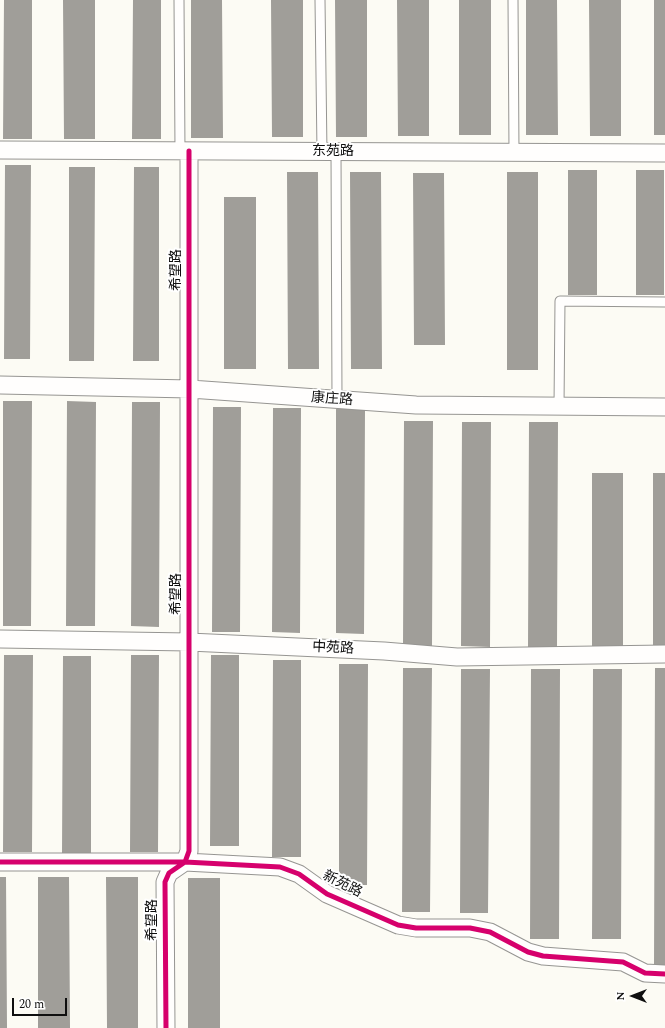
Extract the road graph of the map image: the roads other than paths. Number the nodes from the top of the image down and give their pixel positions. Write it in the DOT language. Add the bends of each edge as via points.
graph roads {
  1 [pos="179,0"];
  2 [pos="320,0"];
  3 [pos="513,0"];
  4 [pos="0,150"];
  5 [pos="184,151"];
  6 [pos="329,152"];
  7 [pos="514,152"];
  8 [pos="665,153"];
  9 [pos="665,302"];
  10 [pos="0,384"];
  11 [pos="190,389"];
  12 [pos="337,400"];
  13 [pos="559,406"];
  14 [pos="665,407"];
  15 [pos="0,639"];
  16 [pos="189,642"];
  17 [pos="665,654"];
  18 [pos="0,862"];
  19 [pos="185,862"];
  20 [pos="665,974"];
  21 [pos="166,1028"];
  1 -- 5 [label="lane"];
  2 -- 6 [label="lane"];
  3 -- 7 [label="lane"];
  4 -- 5 [label="street, 东苑路"];
  5 -- 6 [label="street, 东苑路"];
  5 -- 11 [label="street, 希望路"];
  6 -- 7 [label="street, 东苑路"];
  6 -- 12 [label="lane"];
  7 -- 8 [label="street, 东苑路"];
  9 -- 13 [label="lane" via="560,301"];
  10 -- 11 [label="street, 康庄路"];
  11 -- 12 [label="street, 康庄路"];
  11 -- 16 [label="street, 希望路"];
  12 -- 13 [label="street, 康庄路" via="416,405"];
  13 -- 14 [label="street, 康庄路"];
  15 -- 16 [label="street, 中苑路"];
  16 -- 17 [label="street, 中苑路" via="457,657"];
  16 -- 19 [label="street, 希望路" via="189,851"];
  18 -- 19 [label="street, 新苑路"];
  19 -- 20 [label="street, 新苑路" via="280,867 299,874 327,894 398,925 416,928 470,928 490,932 528,952 544,956 623,962 645,973"];
  19 -- 21 [label="street, 希望路" via="169,872 165,882"];
}
